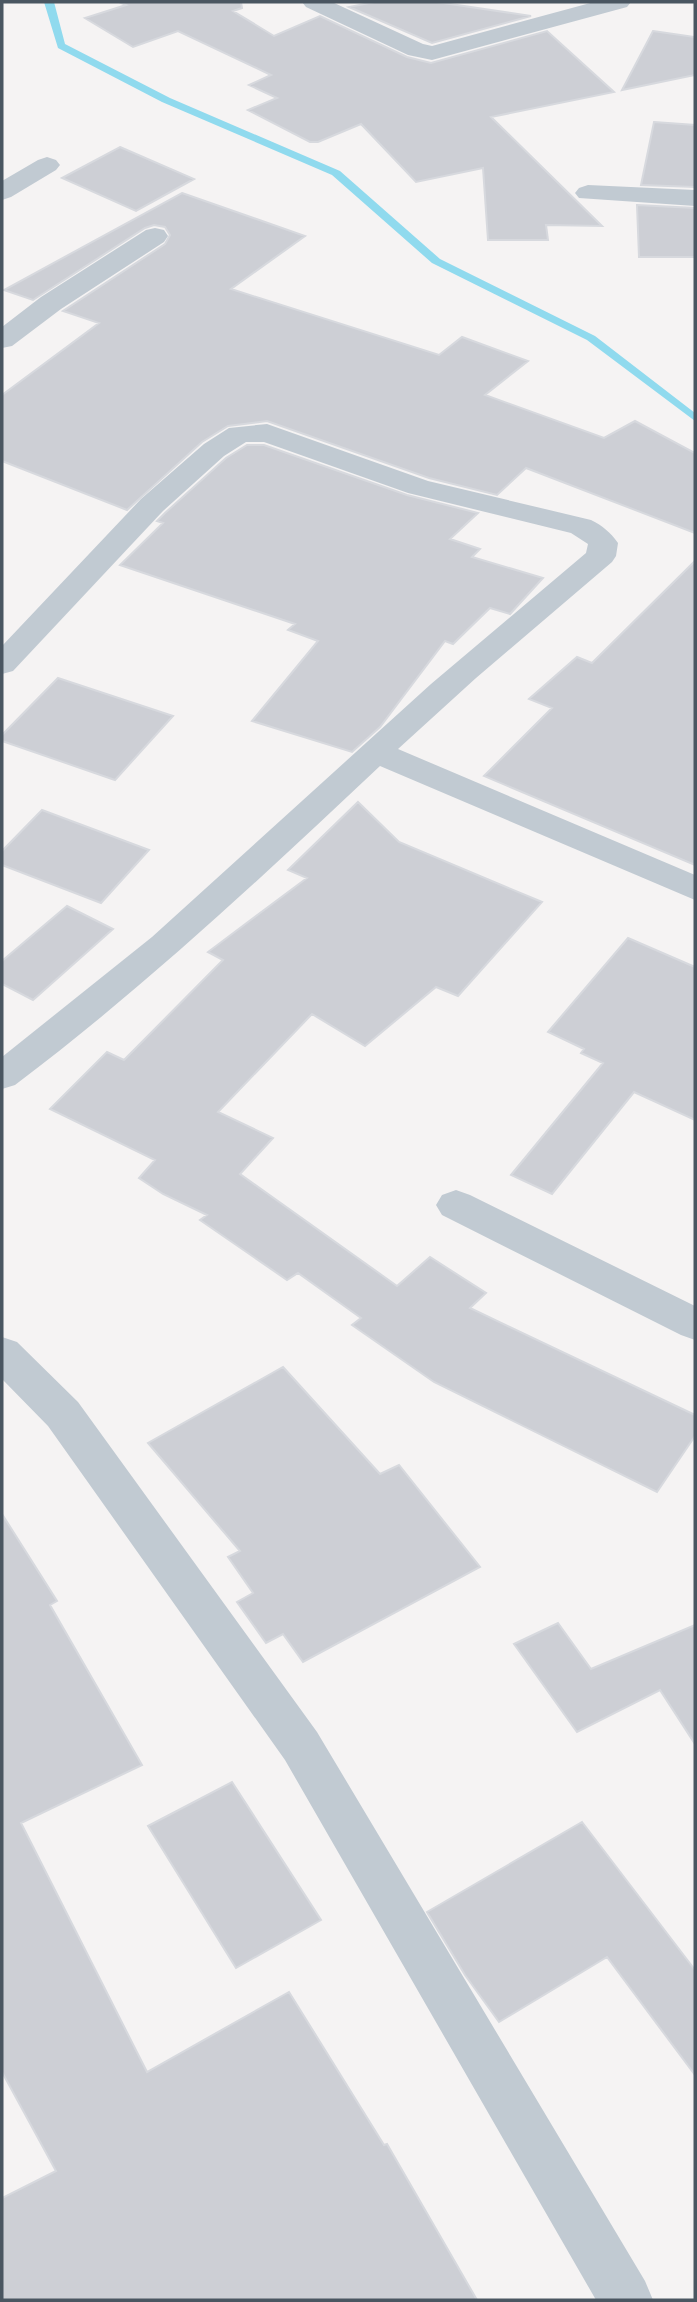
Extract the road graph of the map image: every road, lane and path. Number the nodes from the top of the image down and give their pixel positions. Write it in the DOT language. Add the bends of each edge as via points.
graph roads {
  1 [pos="314,2"];
  2 [pos="619,2"];
  3 [pos="47,165"];
  4 [pos="2,192"];
  5 [pos="588,193"];
  6 [pos="695,198"];
  7 [pos="155,236"];
  8 [pos="2,340"];
  9 [pos="2,664"];
  10 [pos="376,752"];
  11 [pos="695,888"];
  12 [pos="2,1076"];
  13 [pos="456,1205"];
  14 [pos="695,1324"];
  15 [pos="2,1353"];
  16 [pos="626,2300"];
  1 -- 2 [label="street" via="416,50 432,53"];
  3 -- 4 [label="street"];
  5 -- 6 [label="street"];
  7 -- 8 [label="street"];
  9 -- 10 [label="street" via="152,505 239,434 267,433 418,488 594,533 603,543 601,556"];
  10 -- 11 [label="street"];
  10 -- 12 [label="street" via="70,1025"];
  13 -- 14 [label="street"];
  15 -- 16 [label="street" via="63,1414 301,1745"];
}
